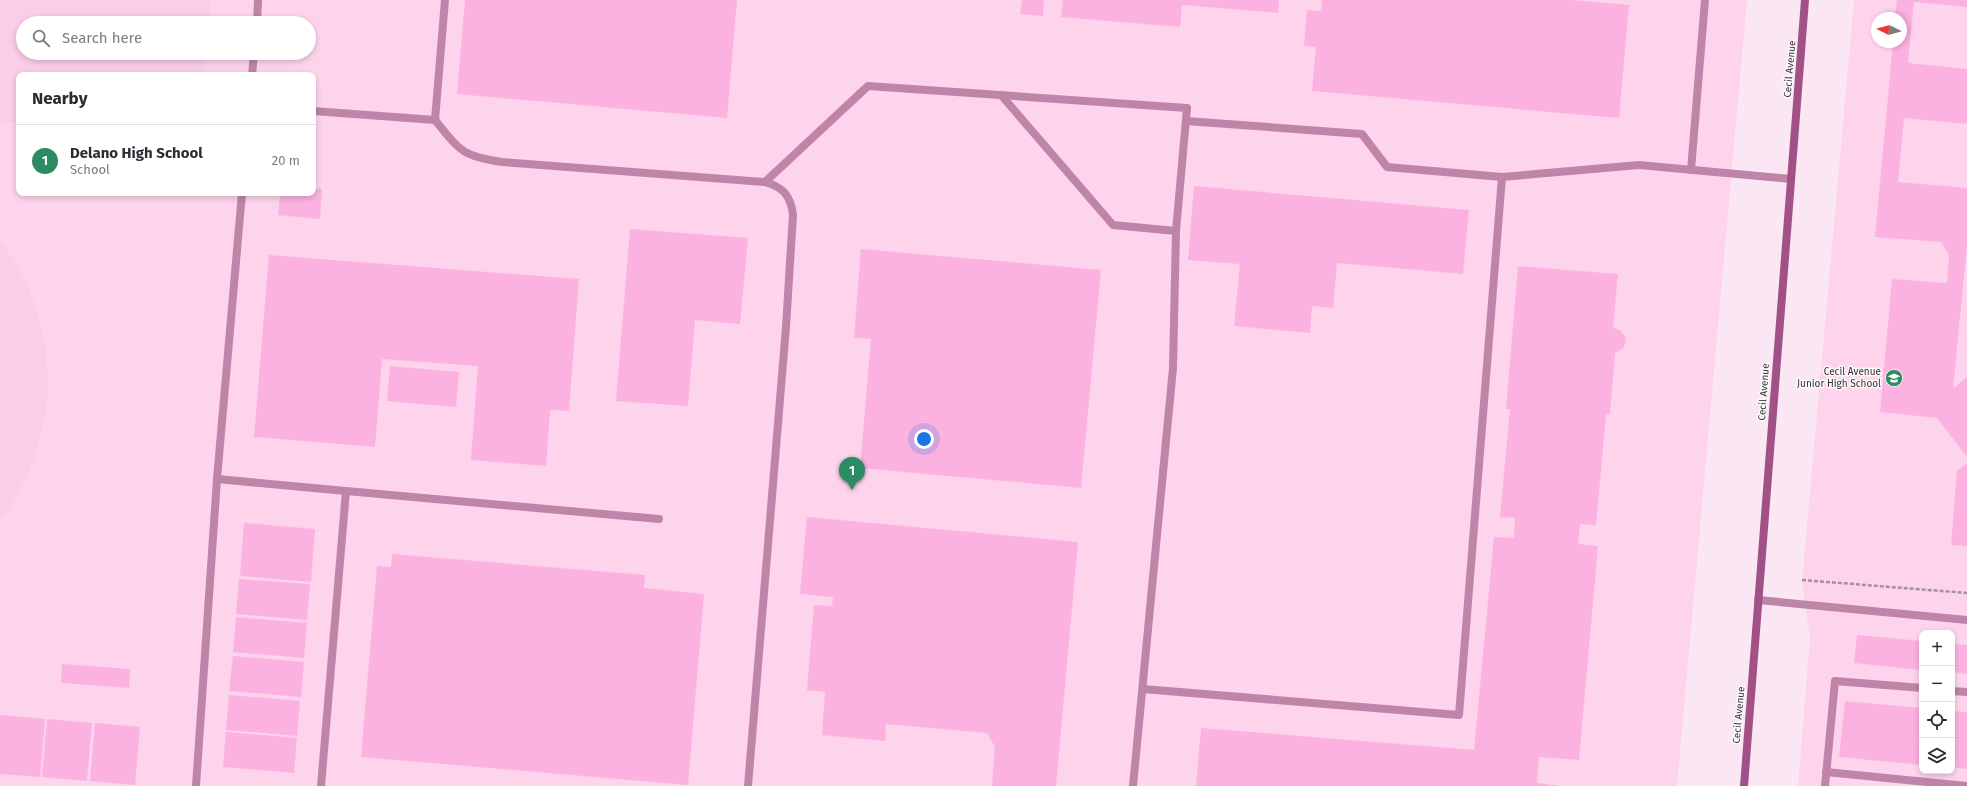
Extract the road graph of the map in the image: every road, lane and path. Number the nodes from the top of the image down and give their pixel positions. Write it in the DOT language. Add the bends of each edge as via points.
graph roads {
  1 [pos="258,0"];
  2 [pos="445,0"];
  3 [pos="1705,0"];
  4 [pos="1805,0"];
  5 [pos="257,16"];
  6 [pos="253,60"];
  7 [pos="252,72"];
  8 [pos="1001,95"];
  9 [pos="316,111"];
  10 [pos="435,120"];
  11 [pos="1186,121"];
  12 [pos="1691,170"];
  13 [pos="1502,177"];
  14 [pos="1791,179"];
  15 [pos="765,182"];
  16 [pos="242,196"];
  17 [pos="1176,231"];
  18 [pos="217,479"];
  19 [pos="346,491"];
  20 [pos="659,519"];
  21 [pos="1802,580"];
  22 [pos="1967,593"];
  23 [pos="1758,600"];
  24 [pos="1967,620"];
  25 [pos="1919,688"];
  26 [pos="1143,689"];
  27 [pos="1955,691"];
  28 [pos="1967,692"];
  29 [pos="1826,772"];
  30 [pos="196,786"];
  31 [pos="321,786"];
  32 [pos="748,786"];
  33 [pos="1133,786"];
  34 [pos="1744,786"];
  35 [pos="1824,786"];
  36 [pos="1967,786"];
  1 -- 5 [label="lane"];
  2 -- 10 [label="lane"];
  3 -- 12 [label="lane"];
  4 -- 14 [label="main road, Cecil Avenue"];
  6 -- 7 [label="lane"];
  8 -- 11 [label="lane" via="1187,108"];
  8 -- 15 [label="lane" via="868,86"];
  8 -- 17 [label="lane" via="1113,225"];
  9 -- 10 [label="lane"];
  10 -- 15 [label="lane" via="457,148 484,160"];
  11 -- 13 [label="lane" via="1362,134 1388,167"];
  11 -- 17 [label="lane"];
  12 -- 13 [label="lane" via="1639,166"];
  12 -- 14 [label="lane"];
  13 -- 26 [label="lane" via="1459,716"];
  14 -- 23 [label="main road, Cecil Avenue"];
  15 -- 32 [label="lane" via="782,188 788,194 793,215"];
  16 -- 18 [label="lane"];
  17 -- 26 [label="lane" via="1173,368"];
  18 -- 19 [label="lane"];
  18 -- 30 [label="lane"];
  19 -- 20 [label="lane"];
  19 -- 31 [label="lane"];
  21 -- 22 [label="path"];
  23 -- 24 [label="lane"];
  23 -- 34 [label="main road, Cecil Avenue"];
  25 -- 29 [label="lane" via="1835,681"];
  26 -- 33 [label="lane"];
  27 -- 28 [label="lane"];
  29 -- 35 [label="lane"];
  29 -- 36 [label="lane"];
}
